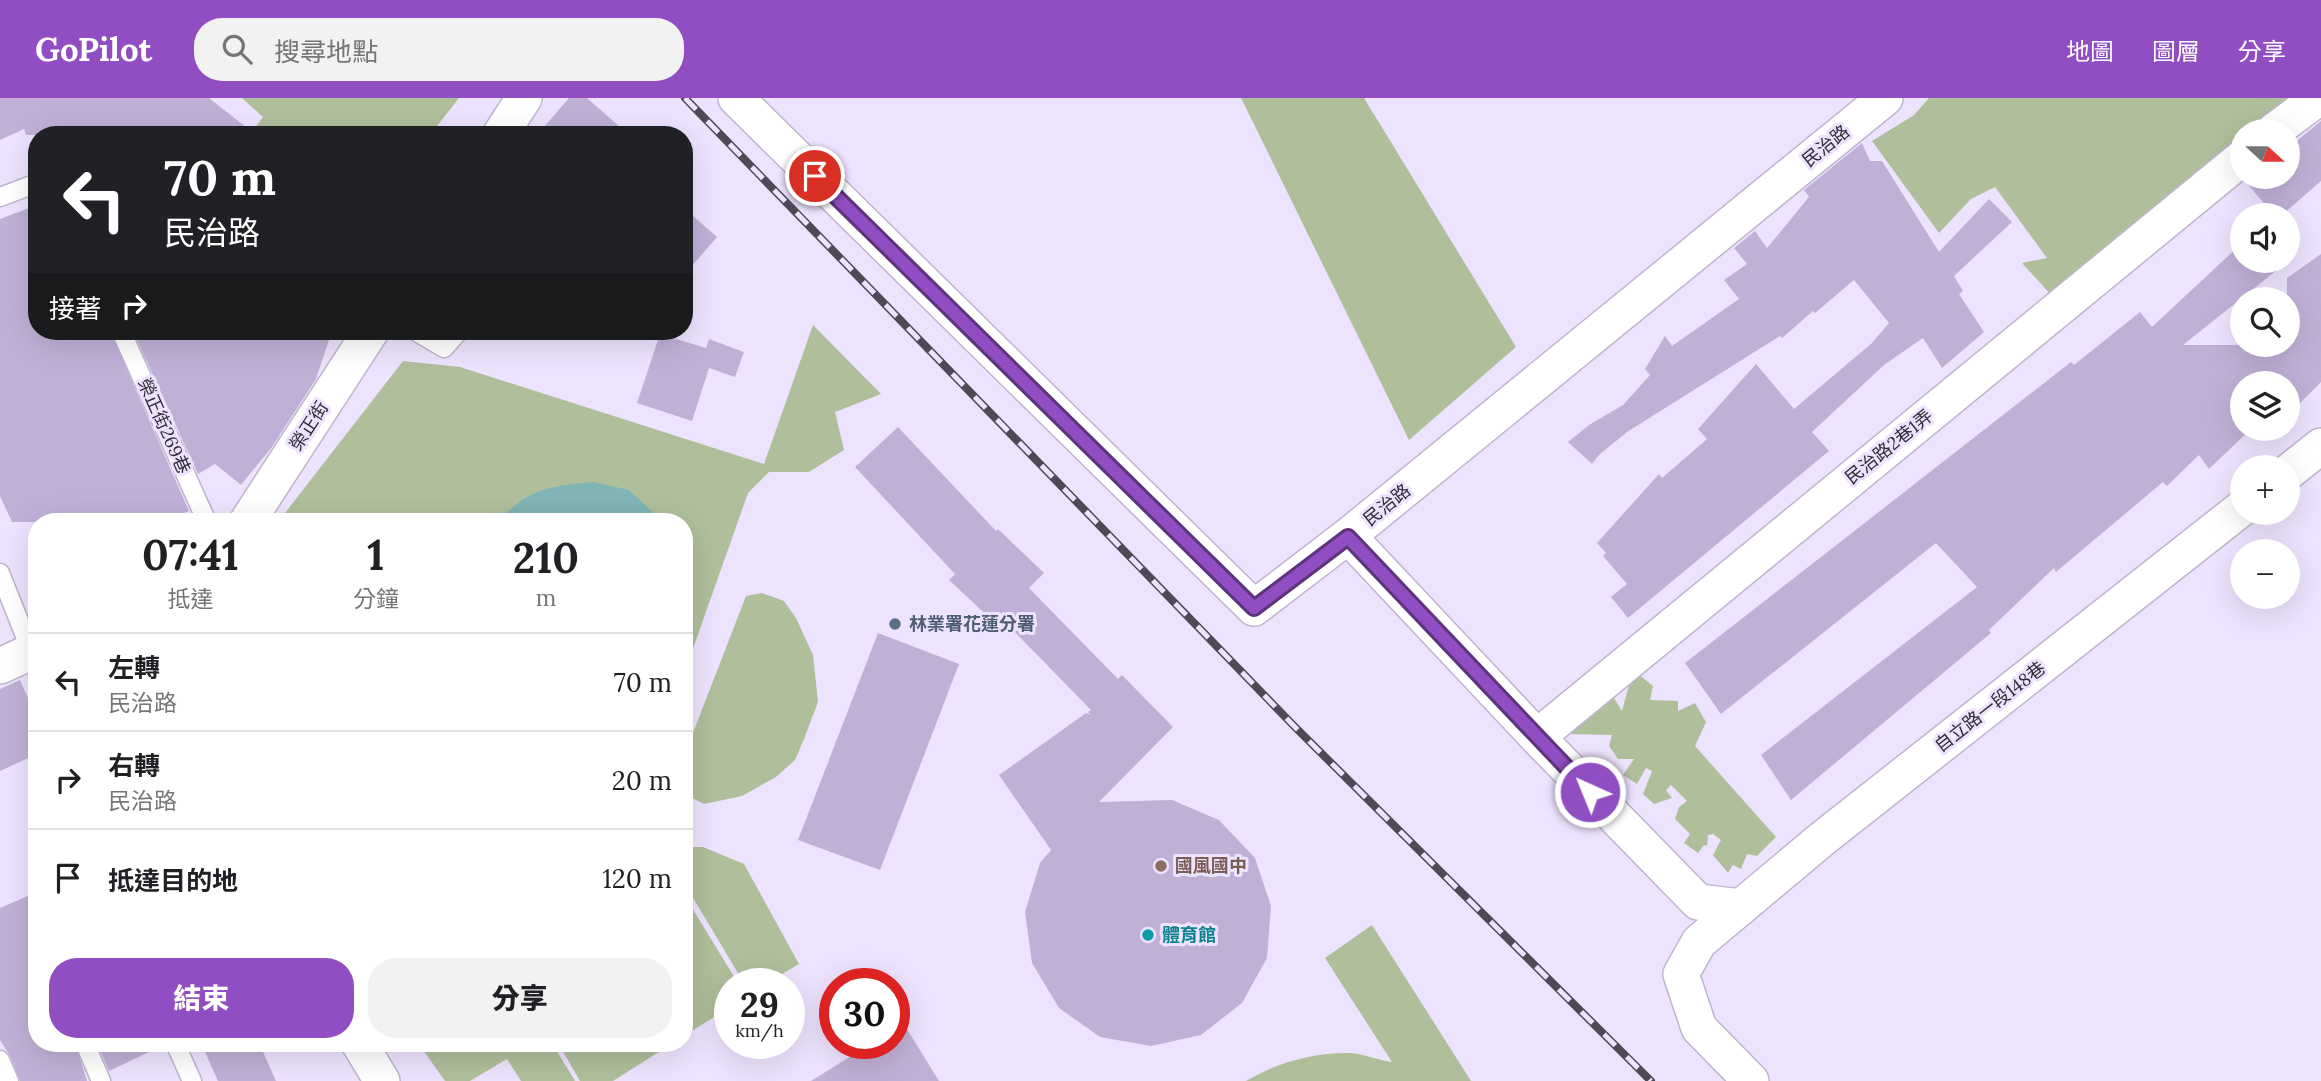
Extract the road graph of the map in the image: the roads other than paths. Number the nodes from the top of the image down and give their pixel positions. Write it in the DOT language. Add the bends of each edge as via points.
graph roads {
  1 [pos="524,98"];
  2 [pos="736,98"];
  3 [pos="1885,98"];
  4 [pos="2318,98"];
  5 [pos="2290,119"];
  6 [pos="506,126"];
  7 [pos="2230,168"];
  8 [pos="28,186"];
  9 [pos="0,197"];
  10 [pos="125,340"];
  11 [pos="366,340"];
  12 [pos="430,340"];
  13 [pos="451,340"];
  14 [pos="2321,446"];
  15 [pos="2300,463"];
  16 [pos="203,513"];
  17 [pos="253,513"];
  18 [pos="2230,518"];
  19 [pos="1348,537"];
  20 [pos="0,573"];
  21 [pos="28,636"];
  22 [pos="28,653"];
  23 [pos="0,666"];
  24 [pos="1537,737"];
  25 [pos="1741,907"];
  26 [pos="89,1052"];
  27 [pos="179,1052"];
  28 [pos="364,1052"];
  29 [pos="0,1060"];
  30 [pos="9,1081"];
  31 [pos="102,1081"];
  32 [pos="192,1081"];
  33 [pos="382,1081"];
  34 [pos="1751,1081"];
  1 -- 6 [label="street"];
  2 -- 19 [label="street, 民治路" via="1254,608"];
  3 -- 19 [label="street, 民治路"];
  4 -- 5 [label="street"];
  7 -- 24 [label="street, 民治路2巷1弄"];
  8 -- 9 [label="lane"];
  10 -- 16 [label="lane, 榮正街269巷"];
  11 -- 17 [label="street, 榮正街"];
  12 -- 13 [label="lane" via="444,348"];
  14 -- 15 [label="street"];
  18 -- 25 [label="street, 自立路一段148巷"];
  19 -- 24 [label="street"];
  20 -- 21 [label="lane"];
  22 -- 23 [label="street"];
  24 -- 25 [label="street" via="1698,902"];
  25 -- 34 [label="street, 自立路一段148巷" via="1699,942 1681,974 1699,1028"];
  26 -- 31 [label="lane"];
  27 -- 32 [label="lane"];
  28 -- 33 [label="street"];
  29 -- 30 [label="lane"];
}
